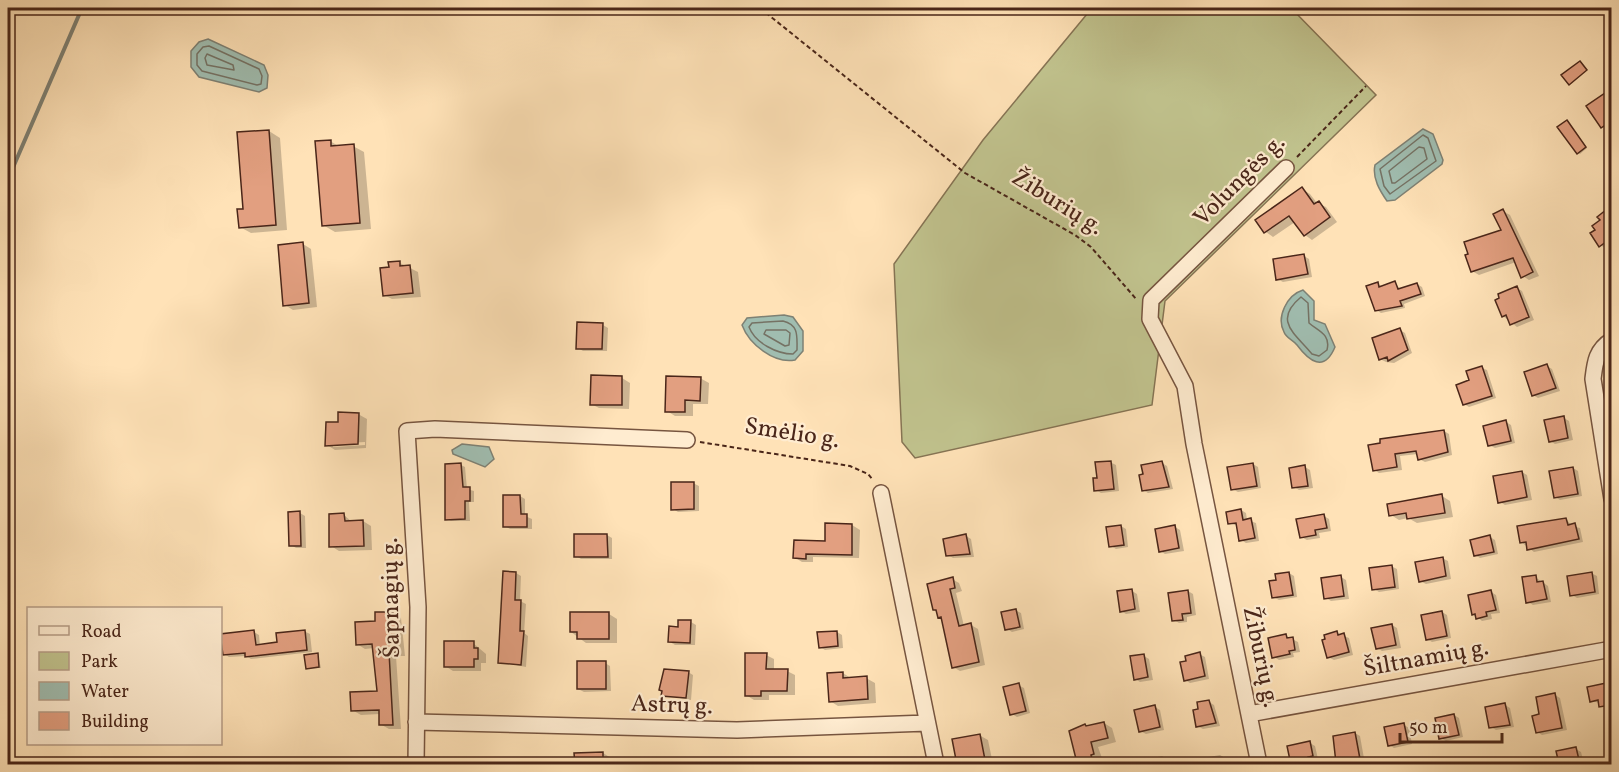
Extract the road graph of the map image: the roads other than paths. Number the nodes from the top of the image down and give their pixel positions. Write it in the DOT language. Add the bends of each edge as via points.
graph roads {
  1 [pos="1286,168"];
  2 [pos="1149,309"];
  3 [pos="1606,345"];
  4 [pos="687,440"];
  5 [pos="881,493"];
  6 [pos="1611,499"];
  7 [pos="1611,649"];
  8 [pos="1249,714"];
  9 [pos="416,722"];
  10 [pos="927,723"];
  11 [pos="416,765"];
  12 [pos="936,765"];
  13 [pos="1259,765"];
  1 -- 2 [label="street, Volungės g." via="1151,300"];
  2 -- 8 [label="street, Žiburių g." via="1155,333 1185,386"];
  3 -- 6 [label="street" via="1595,360 1593,379"];
  4 -- 9 [label="street, Šapnagių g." via="407,431 418,607"];
  5 -- 10 [label="street"];
  7 -- 8 [label="street, Šiltnamių g."];
  8 -- 13 [label="street, Žiburių g."];
  9 -- 10 [label="street, Astrų g." via="737,730"];
  9 -- 11 [label="street, Šapnagių g."];
  10 -- 12 [label="street"];
}
